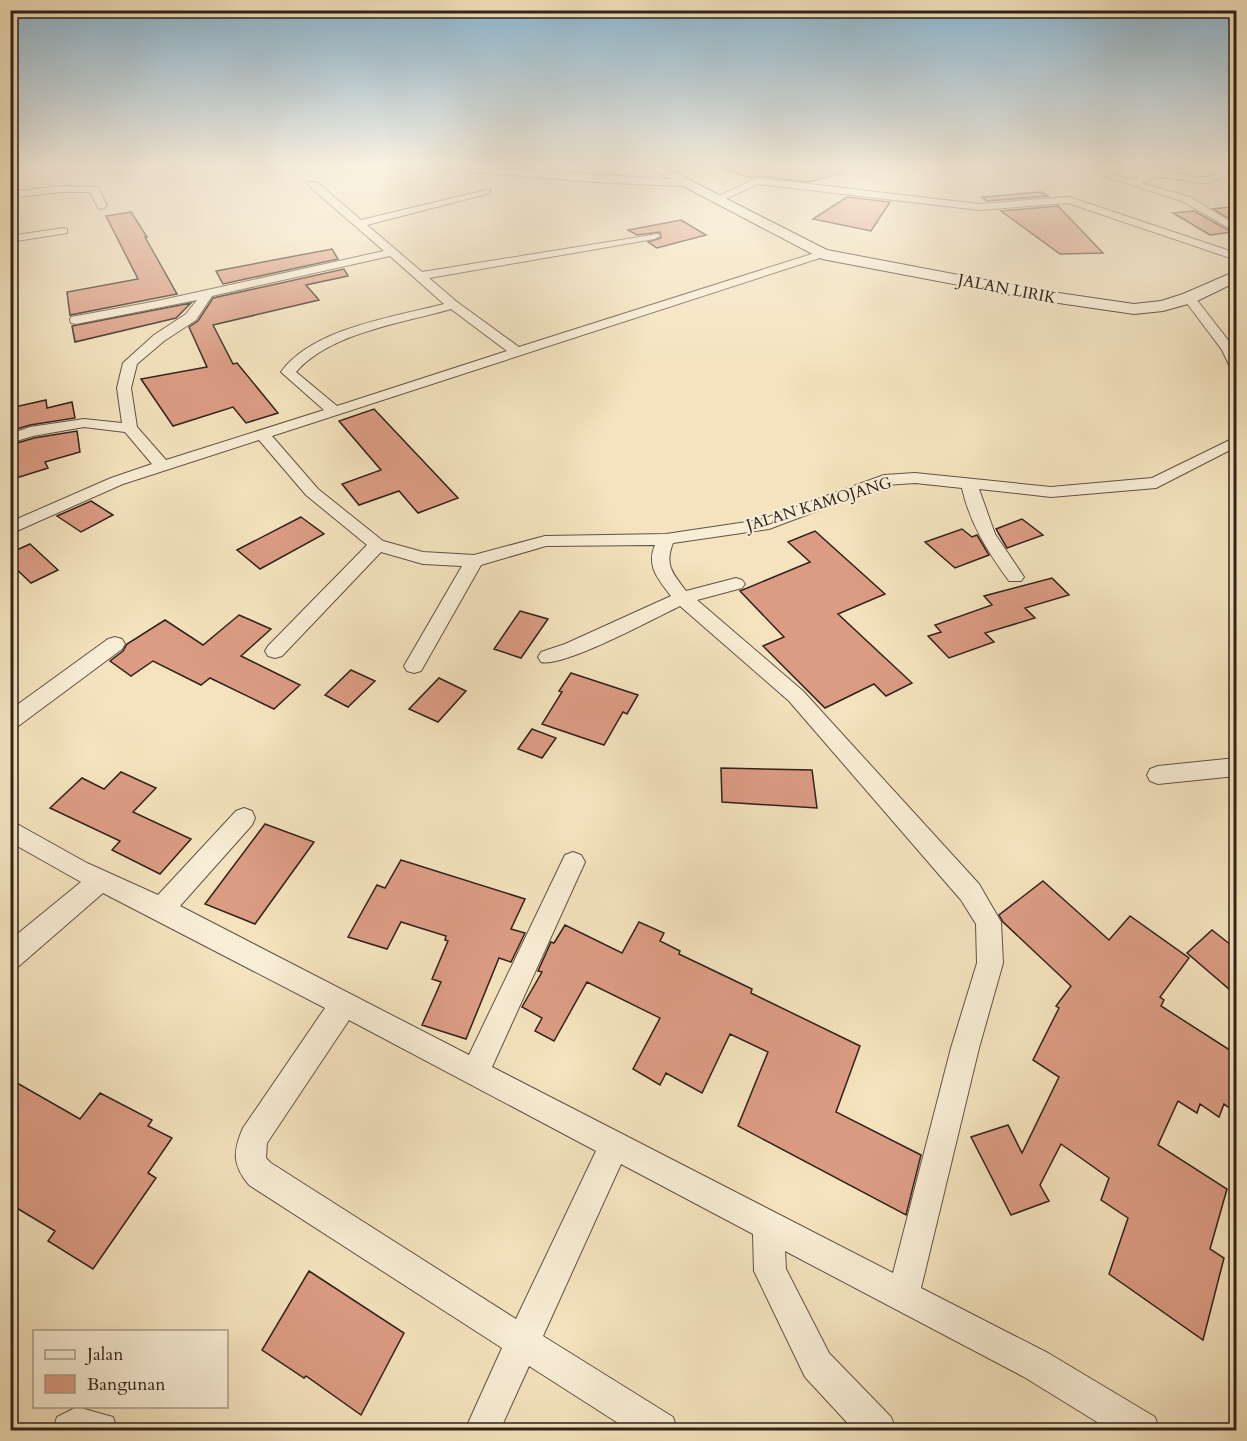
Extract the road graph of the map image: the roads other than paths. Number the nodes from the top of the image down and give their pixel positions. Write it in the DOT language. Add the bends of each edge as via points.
graph roads {
  1 [pos="48,233"];
  2 [pos="368,233"];
  3 [pos="781,233"];
  4 [pos="1166,233"];
  5 [pos="654,236"];
  6 [pos="10,239"];
  7 [pos="390,253"];
  8 [pos="822,254"];
  9 [pos="1236,257"];
  10 [pos="420,276"];
  11 [pos="1236,276"];
  12 [pos="208,294"];
  13 [pos="1189,298"];
  14 [pos="453,305"];
  15 [pos="76,320"];
  16 [pos="517,352"];
  17 [pos="1236,366"];
  18 [pos="333,410"];
  19 [pos="130,428"];
  20 [pos="261,434"];
  21 [pos="10,439"];
  22 [pos="1236,441"];
  23 [pos="162,466"];
  24 [pos="970,485"];
  25 [pos="10,529"];
  26 [pos="666,539"];
  27 [pos="377,545"];
  28 [pos="474,561"];
  29 [pos="1015,577"];
  30 [pos="736,584"];
  31 [pos="682,598"];
  32 [pos="116,644"];
  33 [pos="275,651"];
  34 [pos="548,657"];
  35 [pos="414,666"];
  36 [pos="10,721"];
  37 [pos="1236,767"];
  38 [pos="1158,776"];
  39 [pos="244,819"];
  40 [pos="10,830"];
  41 [pos="573,862"];
  42 [pos="101,880"];
  43 [pos="162,909"];
  44 [pos="10,957"];
  45 [pos="344,1004"];
  46 [pos="475,1073"];
  47 [pos="614,1145"];
  48 [pos="768,1225"];
  49 [pos="903,1296"];
  50 [pos="525,1342"];
  51 [pos="70,1431"];
  52 [pos="100,1431"];
  53 [pos="482,1431"];
  54 [pos="660,1431"];
  55 [pos="878,1431"];
  56 [pos="1142,1431"];
  1 -- 6 [label="street"];
  2 -- 7 [label="street"];
  3 -- 8 [label="main road, JALAN LIRIK"];
  4 -- 9 [label="street"];
  5 -- 10 [label="street"];
  7 -- 10 [label="street"];
  7 -- 12 [label="street"];
  8 -- 13 [label="main road, JALAN LIRIK" via="1095,305 1134,309"];
  8 -- 16 [label="street"];
  10 -- 14 [label="street"];
  11 -- 13 [label="main road, JALAN LIRIK"];
  12 -- 15 [label="street"];
  12 -- 19 [label="street" via="191,317 130,363 124,388"];
  13 -- 17 [label="street" via="1228,349"];
  14 -- 16 [label="street"];
  14 -- 18 [label="street" via="328,341 293,363 288,372"];
  16 -- 18 [label="street"];
  18 -- 20 [label="street"];
  19 -- 21 [label="street" via="84,423"];
  19 -- 23 [label="street"];
  20 -- 23 [label="street"];
  20 -- 27 [label="street, JALAN KAMOJANG" via="312,492"];
  22 -- 24 [label="street, JALAN KAMOJANG" via="1156,483 1051,492"];
  23 -- 25 [label="street" via="117,481"];
  24 -- 26 [label="street, JALAN KAMOJANG" via="915,478 884,480 763,525"];
  24 -- 29 [label="street" via="976,513 991,544"];
  26 -- 28 [label="street, JALAN KAMOJANG" via="545,541"];
  26 -- 31 [label="street" via="660,554 661,570"];
  27 -- 28 [label="street, JALAN KAMOJANG" via="423,558"];
  27 -- 33 [label="street"];
  28 -- 35 [label="street"];
  30 -- 31 [label="street"];
  31 -- 34 [label="street"];
  31 -- 49 [label="street" via="796,696 970,892 988,922 990,963"];
  32 -- 36 [label="street"];
  37 -- 38 [label="street"];
  39 -- 43 [label="street"];
  40 -- 42 [label="street"];
  41 -- 46 [label="street"];
  42 -- 43 [label="street"];
  42 -- 44 [label="street"];
  43 -- 45 [label="street"];
  45 -- 46 [label="street"];
  45 -- 50 [label="street" via="253,1138 250,1163 260,1174"];
  46 -- 47 [label="street"];
  47 -- 48 [label="street"];
  47 -- 50 [label="street"];
  48 -- 49 [label="street"];
  48 -- 55 [label="street" via="770,1271 817,1365"];
  49 -- 56 [label="street" via="1036,1365"];
  50 -- 53 [label="street"];
  50 -- 54 [label="street"];
  51 -- 52 [label="street" via="77,1425"];
}
